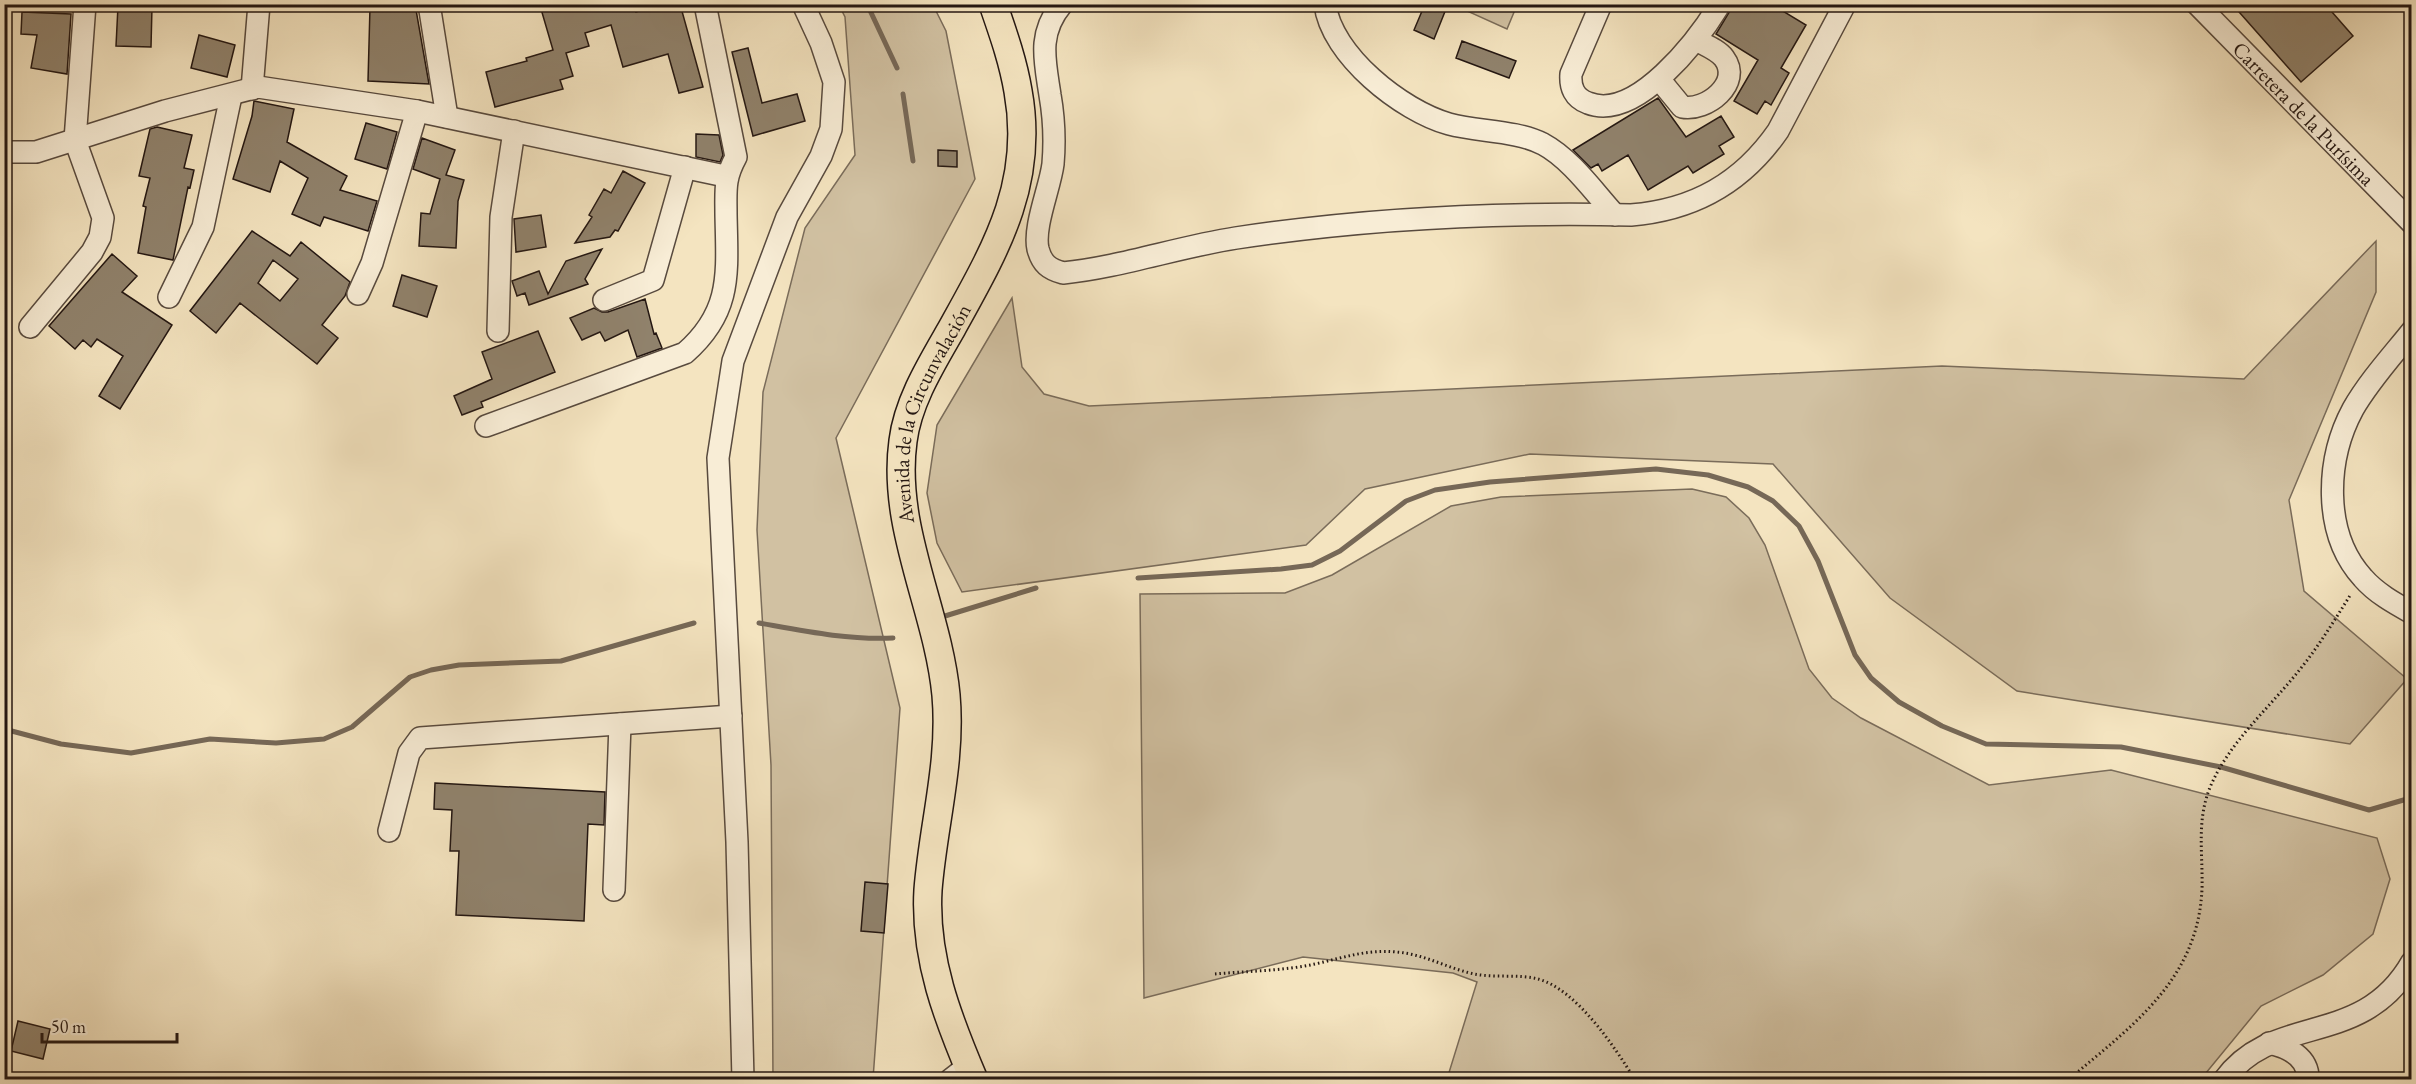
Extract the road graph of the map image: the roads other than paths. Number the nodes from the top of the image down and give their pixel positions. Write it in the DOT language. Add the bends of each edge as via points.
graph roads {
  1 [pos="85,4"];
  2 [pos="259,4"];
  3 [pos="429,4"];
  4 [pos="705,4"];
  5 [pos="803,4"];
  6 [pos="993,4"];
  7 [pos="1062,4"];
  8 [pos="1325,4"];
  9 [pos="1601,4"];
  10 [pos="1720,4"];
  11 [pos="1845,4"];
  12 [pos="2197,4"];
  13 [pos="1696,40"];
  14 [pos="1659,79"];
  15 [pos="252,89"];
  16 [pos="231,96"];
  17 [pos="417,111"];
  18 [pos="447,117"];
  19 [pos="514,131"];
  20 [pos="75,141"];
  21 [pos="4,152"];
  22 [pos="685,167"];
  23 [pos="725,176"];
  24 [pos="1615,214"];
  25 [pos="2412,223"];
  26 [pos="358,294"];
  27 [pos="169,297"];
  28 [pos="604,300"];
  29 [pos="30,327"];
  30 [pos="498,331"];
  31 [pos="2412,331"];
  32 [pos="486,426"];
  33 [pos="2412,613"];
  34 [pos="731,716"];
  35 [pos="620,724"];
  36 [pos="389,831"];
  37 [pos="614,890"];
  38 [pos="2412,962"];
  39 [pos="2269,1043"];
  40 [pos="964,1075"];
  41 [pos="743,1080"];
  42 [pos="2224,1080"];
  43 [pos="2308,1080"];
  1 -- 20 [label="street"];
  2 -- 15 [label="street"];
  3 -- 18 [label="street"];
  4 -- 23 [label="street" via="736,157"];
  5 -- 34 [label="street" via="834,82 831,129 821,156 787,217 734,361 725,406 718,458"];
  6 -- 40 [label="main road, Avenida de la Circunvalación" via="1012,62 1022,112 1018,188 990,259 918,393 903,440 901,467 908,526 934,626 946,697 945,779 928,891 929,938 936,982"];
  7 -- 24 [label="street" via="1051,18 1044,51 1054,140 1038,247 1043,262 1051,269 1063,273 1077,271 1233,238 1380,220 1483,214"];
  8 -- 24 [label="street" via="1335,34 1356,62 1389,92 1448,124 1543,144 1563,159"];
  9 -- 14 [label="street" via="1571,74 1574,93 1590,104 1612,106"];
  10 -- 13 [label="street"];
  11 -- 24 [label="street" via="1778,131 1751,165 1696,202 1653,213"];
  12 -- 25 [label="street, Carretera de la Purísima"];
  13 -- 14 [label="street"];
  13 -- 14 [label="street" via="1722,55 1728,66 1727,82 1714,100 1707,105 1682,106"];
  15 -- 16 [label="street"];
  15 -- 17 [label="street"];
  16 -- 20 [label="street" via="165,111"];
  16 -- 27 [label="street" via="203,227"];
  17 -- 18 [label="street"];
  17 -- 26 [label="street" via="372,263"];
  18 -- 19 [label="street"];
  19 -- 22 [label="street"];
  19 -- 30 [label="street" via="501,217"];
  20 -- 21 [label="street" via="36,152"];
  20 -- 29 [label="street" via="103,218 100,237"];
  22 -- 23 [label="street"];
  22 -- 28 [label="street" via="653,280"];
  23 -- 32 [label="street" via="727,270 718,315 699,341 685,353"];
  31 -- 33 [label="street" via="2353,409 2333,467 2331,492 2345,550 2362,578 2385,598"];
  34 -- 35 [label="street"];
  34 -- 41 [label="street"];
  35 -- 36 [label="street" via="420,738 409,753"];
  35 -- 37 [label="street"];
  38 -- 39 [label="street" via="2385,997 2364,1012 2323,1029"];
  39 -- 42 [label="street" via="2250,1052"];
  39 -- 43 [label="street" via="2286,1047 2300,1058"];
}
